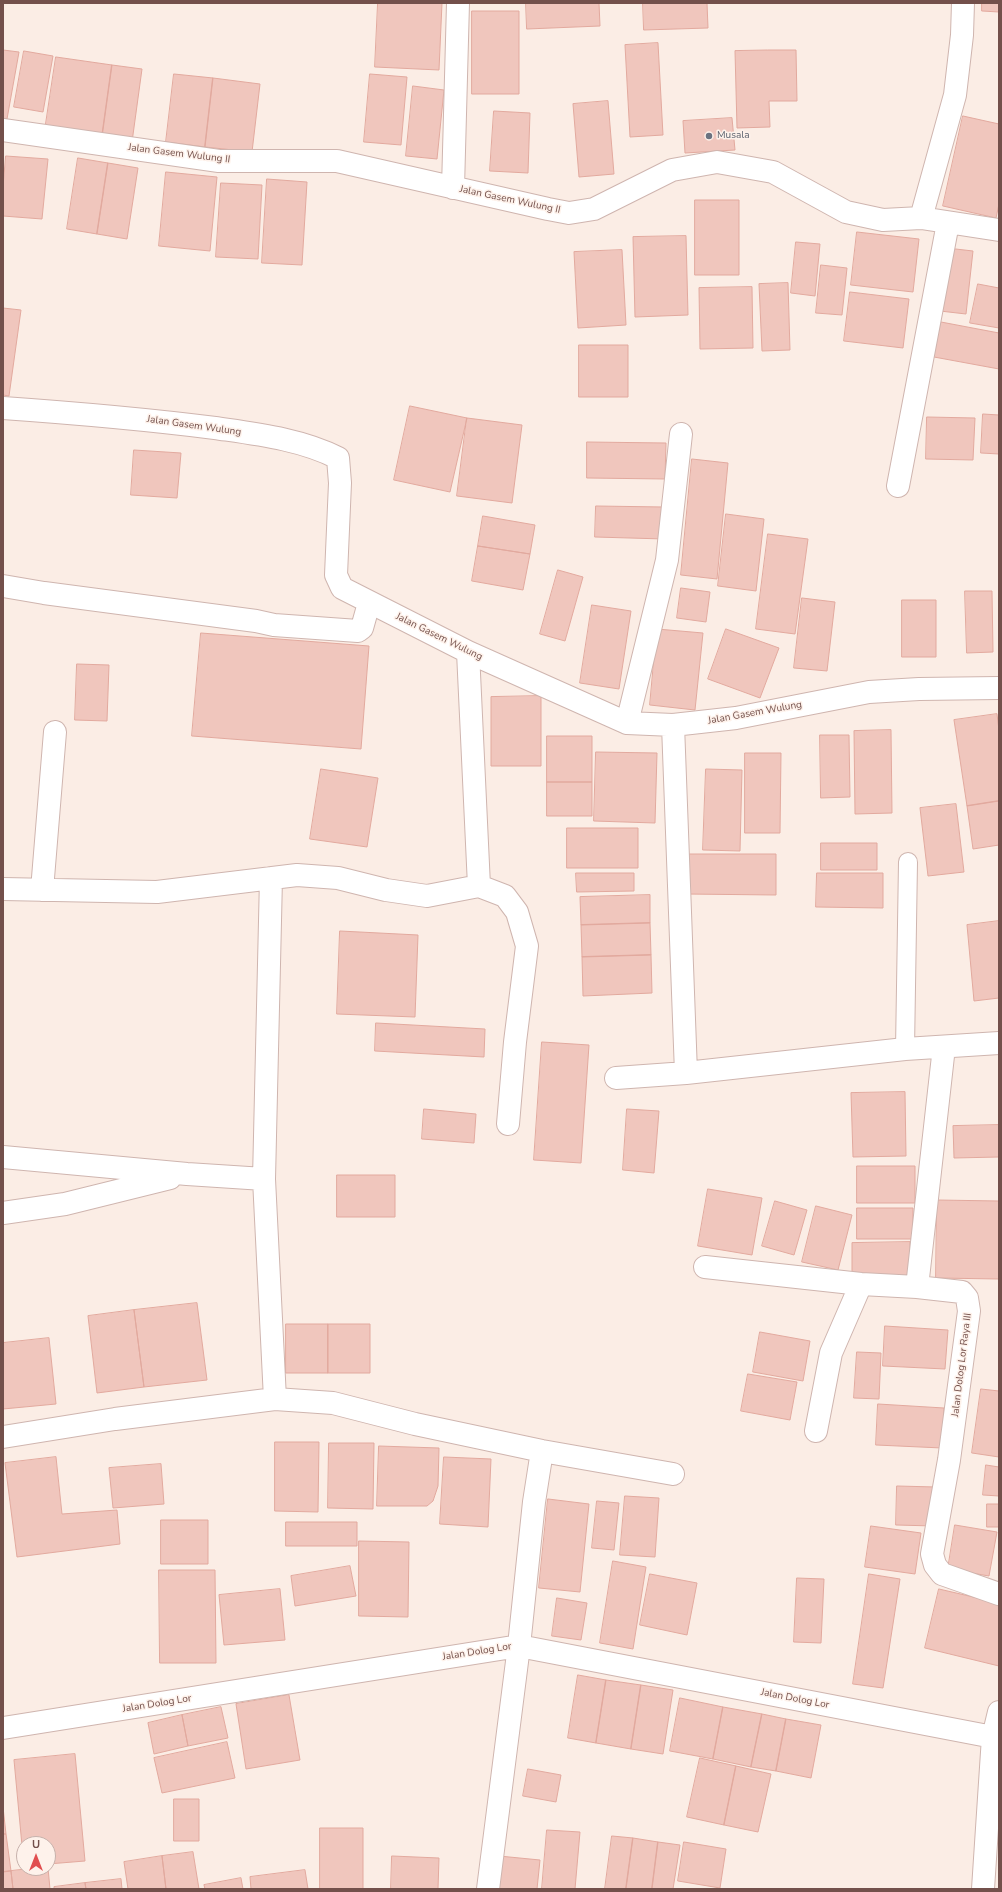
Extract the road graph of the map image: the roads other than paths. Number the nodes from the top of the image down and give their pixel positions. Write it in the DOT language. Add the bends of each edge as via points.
graph roads {
  1 [pos="458,3"];
  2 [pos="963,3"];
  3 [pos="3,130"];
  4 [pos="453,188"];
  5 [pos="921,218"];
  6 [pos="948,223"];
  7 [pos="999,230"];
  8 [pos="3,408"];
  9 [pos="681,434"];
  10 [pos="898,486"];
  11 [pos="3,586"];
  12 [pos="369,603"];
  13 [pos="468,652"];
  14 [pos="999,688"];
  15 [pos="627,723"];
  16 [pos="673,725"];
  17 [pos="55,732"];
  18 [pos="908,862"];
  19 [pos="271,878"];
  20 [pos="479,886"];
  21 [pos="3,889"];
  22 [pos="42,890"];
  23 [pos="999,1043"];
  24 [pos="944,1047"];
  25 [pos="905,1049"];
  26 [pos="686,1073"];
  27 [pos="616,1078"];
  28 [pos="508,1124"];
  29 [pos="3,1157"];
  30 [pos="187,1174"];
  31 [pos="264,1179"];
  32 [pos="3,1214"];
  33 [pos="705,1267"];
  34 [pos="861,1284"];
  35 [pos="917,1287"];
  36 [pos="275,1399"];
  37 [pos="816,1431"];
  38 [pos="3,1437"];
  39 [pos="542,1451"];
  40 [pos="673,1474"];
  41 [pos="999,1594"];
  42 [pos="519,1646"];
  43 [pos="999,1712"];
  44 [pos="3,1728"];
  45 [pos="993,1737"];
  46 [pos="488,1889"];
  47 [pos="983,1889"];
  1 -- 4 [label="street"];
  2 -- 5 [label="street" via="955,95"];
  3 -- 4 [label="street, Jalan Gasem Wulung II" via="219,160 337,160"];
  4 -- 5 [label="street, Jalan Gasem Wulung II" via="569,213 594,209 672,170 717,162 772,172 846,212 883,220"];
  5 -- 6 [label="street, Jalan Gasem Wulung II"];
  6 -- 7 [label="street, Jalan Gasem Wulung II"];
  6 -- 10 [label="street"];
  8 -- 12 [label="street, Jalan Gasem Wulung" via="144,419 258,434 322,450 338,458 340,483 336,575 342,588"];
  9 -- 15 [label="street" via="667,560"];
  11 -- 12 [label="street" via="44,594 274,625 358,631 362,628"];
  12 -- 13 [label="street, Jalan Gasem Wulung"];
  13 -- 15 [label="street, Jalan Gasem Wulung"];
  13 -- 20 [label="street"];
  14 -- 16 [label="street, Jalan Gasem Wulung" via="919,688 869,692 736,718"];
  15 -- 16 [label="street, Jalan Gasem Wulung"];
  16 -- 26 [label="street"];
  17 -- 22 [label="street"];
  18 -- 25 [label="lane"];
  19 -- 20 [label="street" via="297,875 338,878 386,890 427,896"];
  19 -- 22 [label="street" via="157,892"];
  19 -- 31 [label="street"];
  20 -- 28 [label="street" via="505,896 517,912 527,946 514,1042"];
  21 -- 22 [label="street"];
  23 -- 24 [label="street"];
  24 -- 25 [label="street"];
  24 -- 35 [label="street"];
  25 -- 26 [label="street"];
  26 -- 27 [label="street"];
  29 -- 30 [label="street"];
  30 -- 31 [label="street"];
  30 -- 32 [label="street" via="65,1204"];
  31 -- 36 [label="street"];
  33 -- 34 [label="street"];
  34 -- 35 [label="street"];
  34 -- 37 [label="street" via="831,1353"];
  35 -- 41 [label="street, Jalan Dolog Lor Raya III" via="962,1292 967,1298 969,1311 949,1460 932,1554 935,1565 942,1574"];
  36 -- 38 [label="street" via="115,1419"];
  36 -- 39 [label="street" via="333,1403 415,1424"];
  39 -- 40 [label="street"];
  39 -- 42 [label="street"];
  42 -- 44 [label="street, Jalan Dolog Lor"];
  42 -- 45 [label="street, Jalan Dolog Lor"];
  42 -- 46 [label="street"];
  43 -- 45 [label="street"];
  45 -- 47 [label="street"];
}
